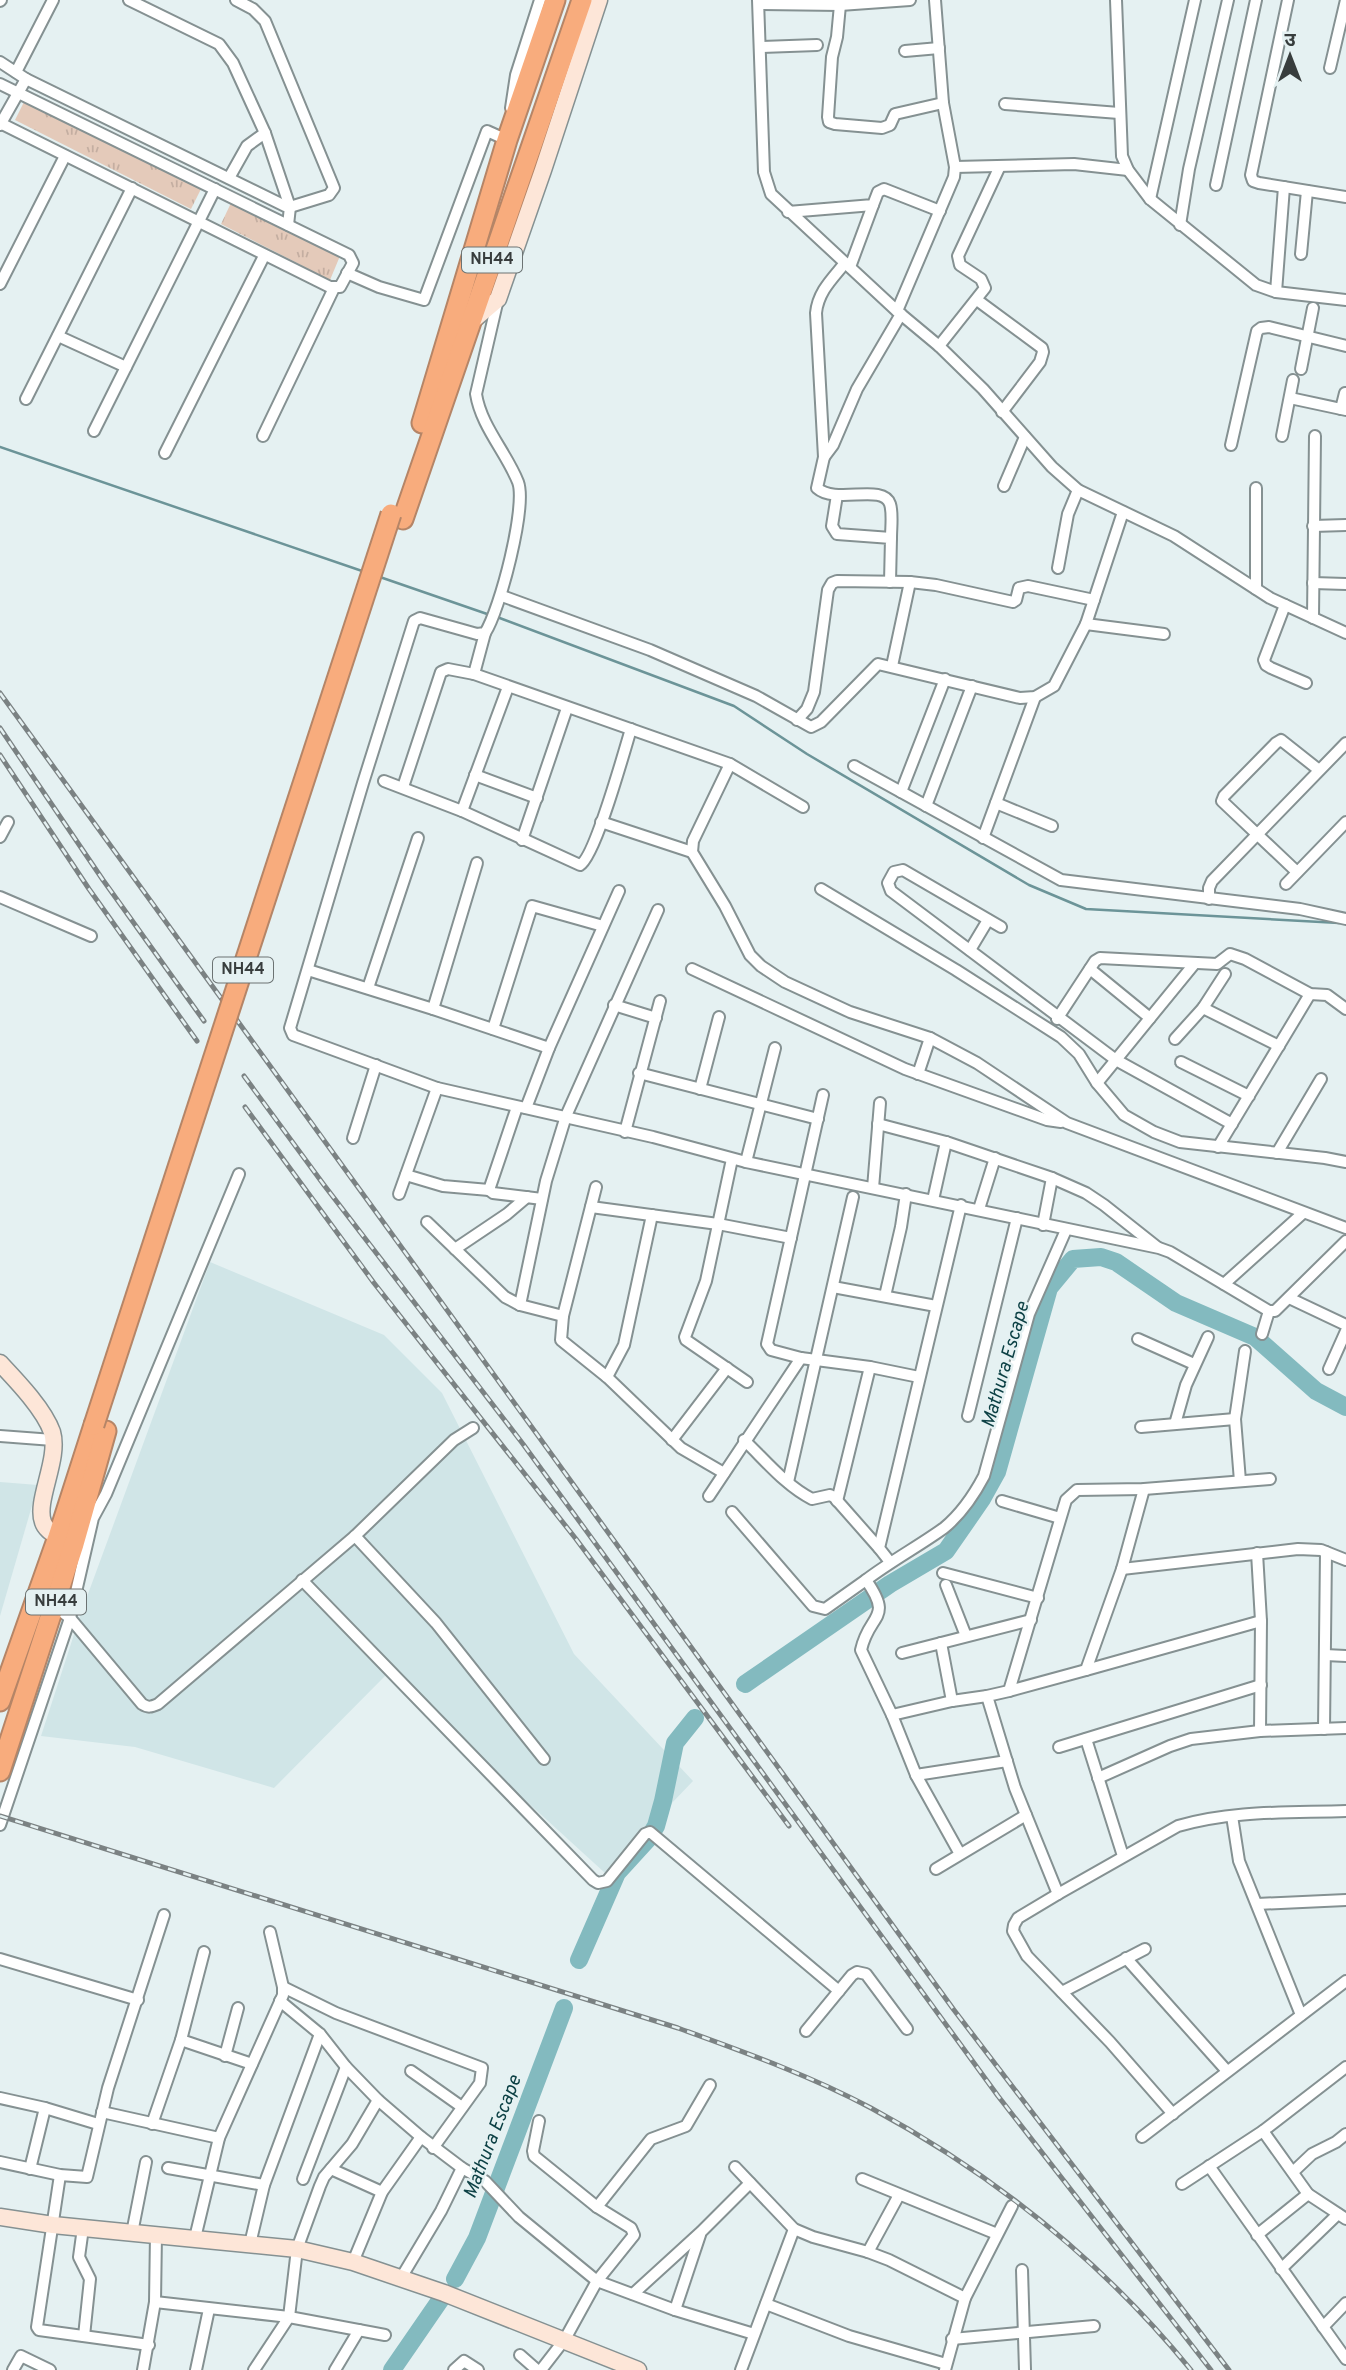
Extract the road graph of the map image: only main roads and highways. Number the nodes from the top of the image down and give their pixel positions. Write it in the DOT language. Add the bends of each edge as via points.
graph roads {
  1 [pos="555,0"];
  2 [pos="582,0"];
  3 [pos="397,517"];
  4 [pos="100,1428"];
  5 [pos="0,1701"];
  6 [pos="0,1771"];
  1 -- 3 [label="highway, NH44" via="418,434"];
  2 -- 3 [label="highway, NH44"];
  3 -- 4 [label="highway, NH44, bridge"];
  4 -- 5 [label="highway, NH44"];
  4 -- 6 [label="highway, NH44" via="54,1606"];
}
